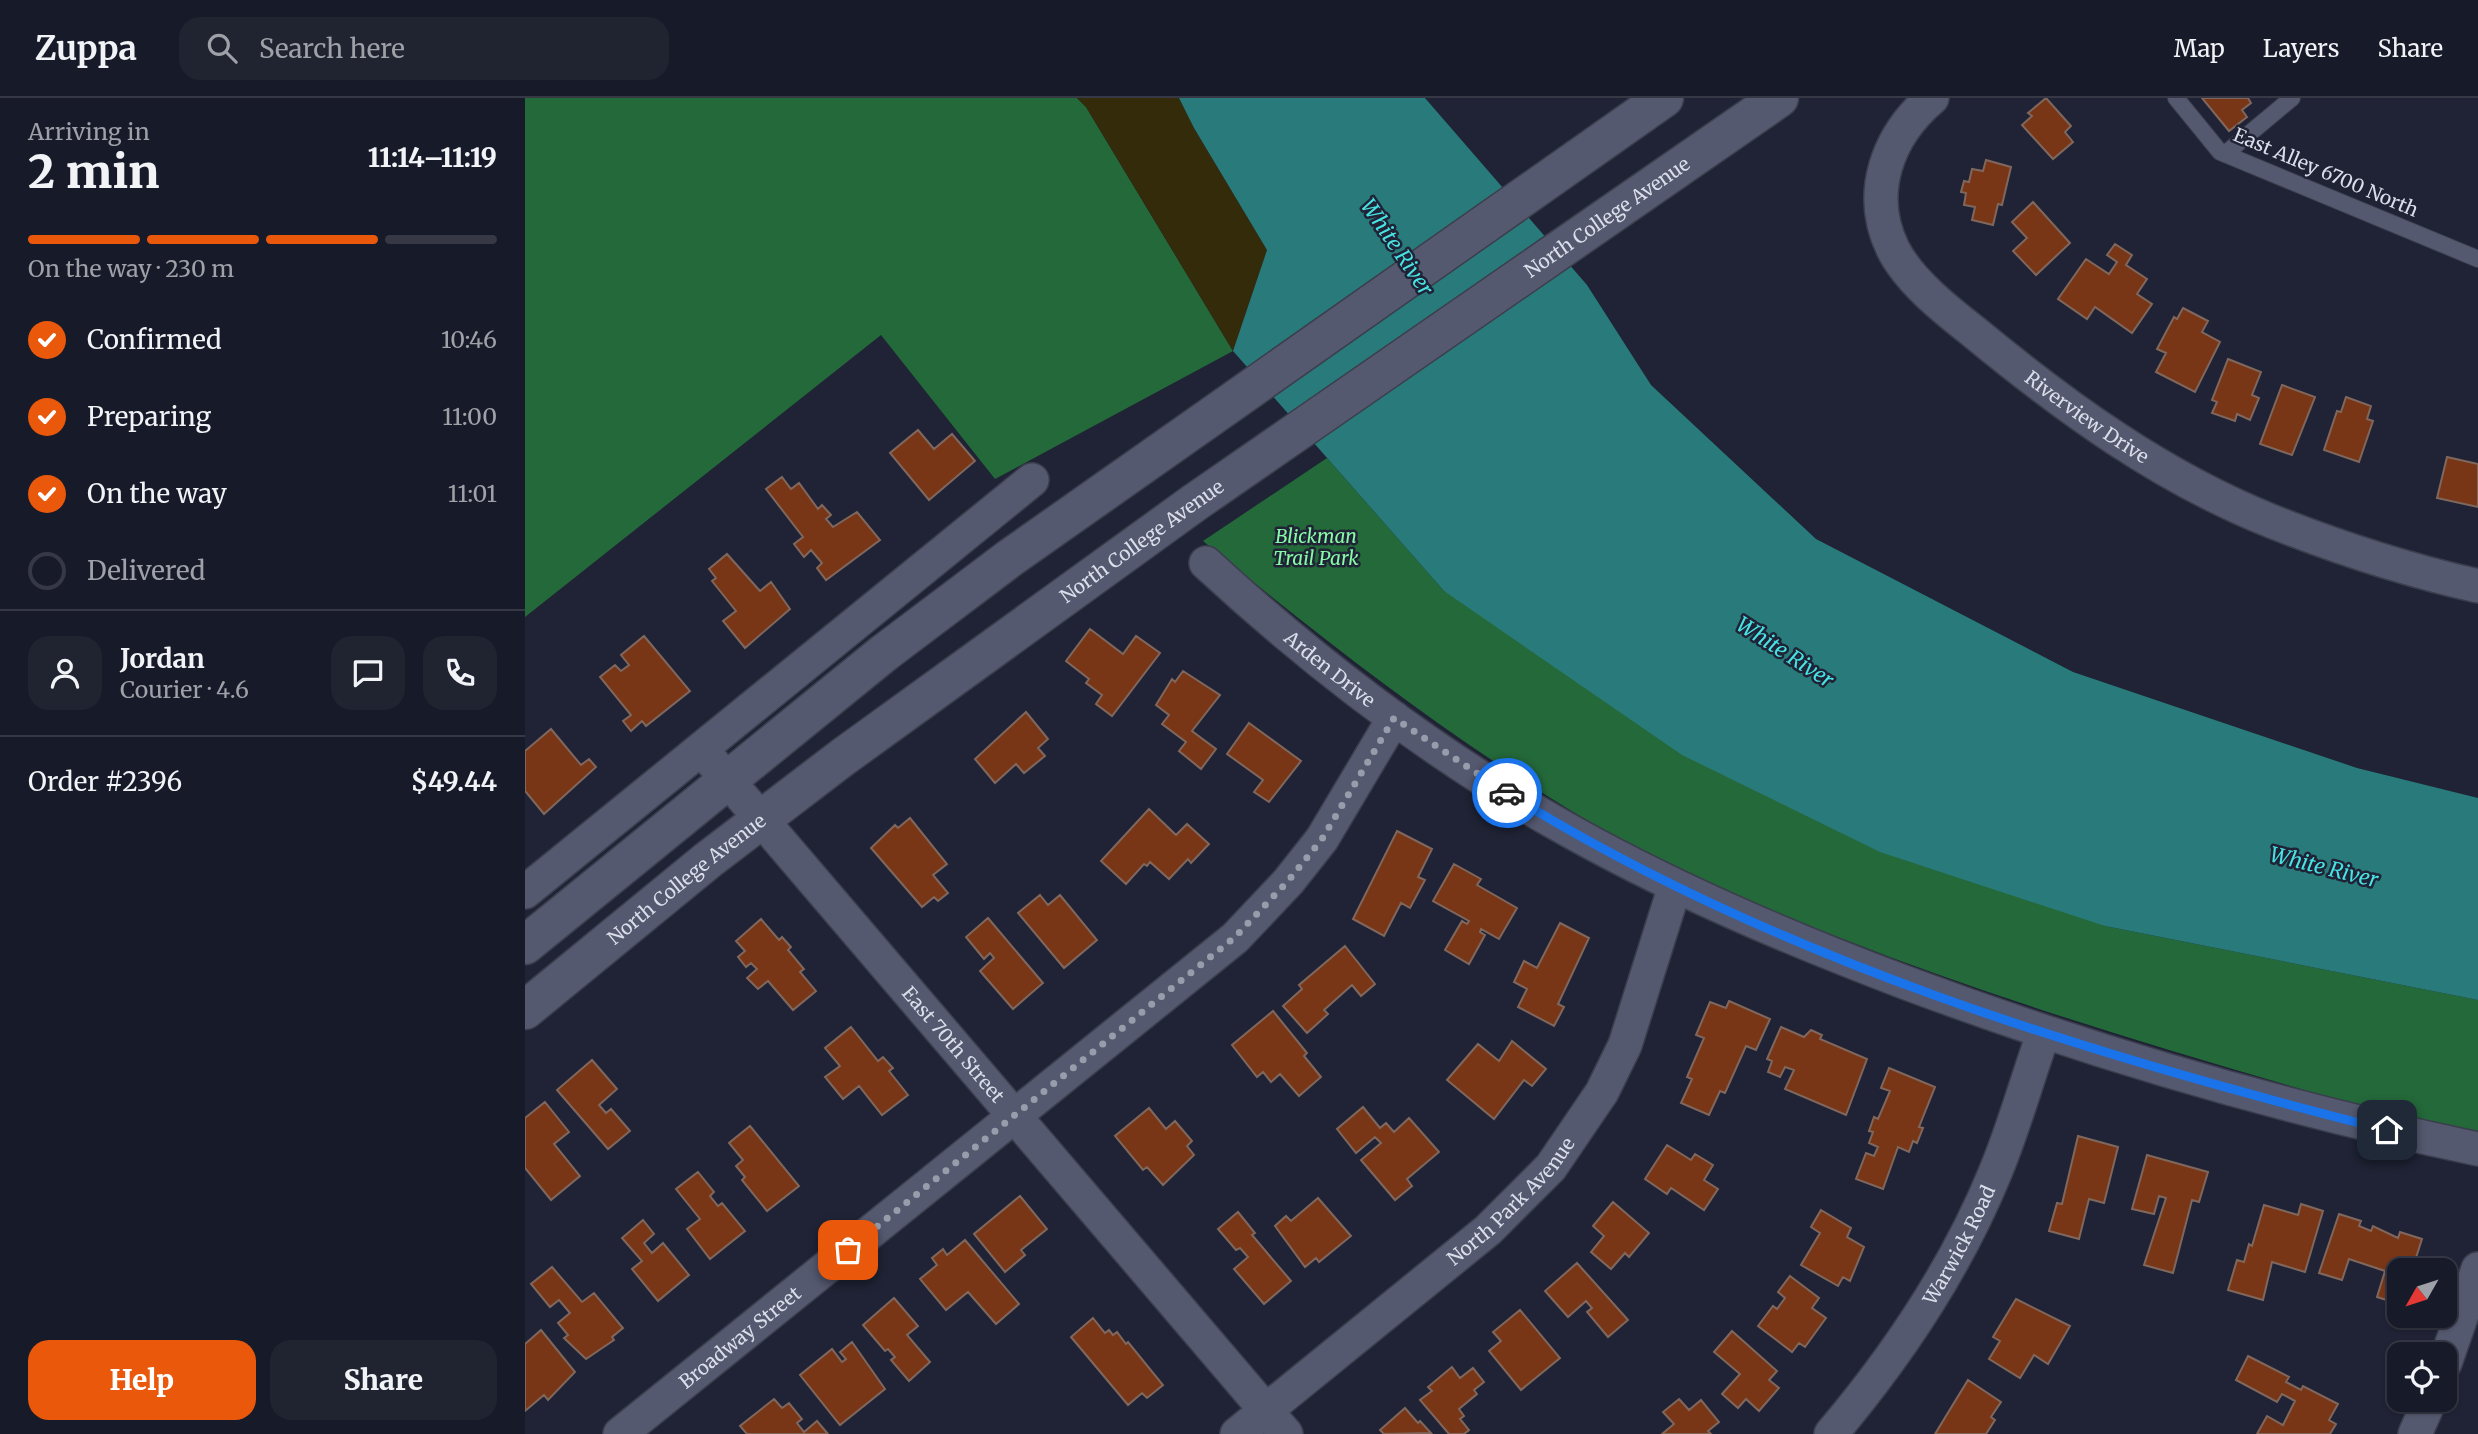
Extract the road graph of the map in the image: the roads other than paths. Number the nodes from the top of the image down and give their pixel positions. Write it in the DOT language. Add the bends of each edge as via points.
graph roads {
  1 [pos="1664,98"];
  2 [pos="1779,98"];
  3 [pos="1932,98"];
  4 [pos="2176,98"];
  5 [pos="2292,98"];
  6 [pos="2224,154"];
  7 [pos="2478,259"];
  8 [pos="1033,480"];
  9 [pos="1206,563"];
  10 [pos="2478,586"];
  11 [pos="1394,718"];
  12 [pos="702,750"];
  13 [pos="727,780"];
  14 [pos="761,820"];
  15 [pos="1675,886"];
  16 [pos="525,892"];
  17 [pos="525,945"];
  18 [pos="525,1010"];
  19 [pos="2043,1032"];
  20 [pos="1013,1116"];
  21 [pos="2478,1149"];
  22 [pos="2478,1269"];
  23 [pos="2452,1342"];
  24 [pos="2425,1412"];
  25 [pos="1276,1422"];
  26 [pos="620,1434"];
  27 [pos="1237,1434"];
  28 [pos="1831,1434"];
  29 [pos="2415,1434"];
  1 -- 13 [label="main road" via="1146,459 953,600"];
  2 -- 14 [label="main road, North College Avenue" via="1194,503"];
  3 -- 10 [label="street, Riverview Drive" via="1911,117 1890,150 1881,208 1895,253 1954,316 2093,425 2204,489 2317,539 2413,571"];
  4 -- 6 [label="lane, East Alley 6700 North"];
  5 -- 6 [label="lane"];
  6 -- 7 [label="lane, East Alley 6700 North"];
  8 -- 12 [label="street"];
  9 -- 11 [label="street, Arden Drive" via="1302,648"];
  11 -- 15 [label="street, Arden Drive" via="1553,821"];
  11 -- 20 [label="street, Broadway Street" via="1337,818 1261,911"];
  12 -- 13 [label="street, East 70th Street"];
  12 -- 16 [label="street"];
  13 -- 14 [label="street, East 70th Street"];
  13 -- 17 [label="main road"];
  14 -- 18 [label="main road, North College Avenue"];
  14 -- 20 [label="street, East 70th Street"];
  15 -- 19 [label="street, Arden Drive" via="1798,941"];
  15 -- 25 [label="street, North Park Avenue" via="1625,1045 1602,1092 1559,1157 1526,1195"];
  19 -- 21 [label="street, Arden Drive" via="2275,1102"];
  19 -- 28 [label="street, Warwick Road" via="1995,1173 1963,1241 1895,1351"];
  20 -- 25 [label="street, East 70th Street"];
  20 -- 26 [label="street, Broadway Street"];
  22 -- 23 [label="street"];
  24 -- 29 [label="street"];
  25 -- 27 [label="street, North Park Avenue"];
}
